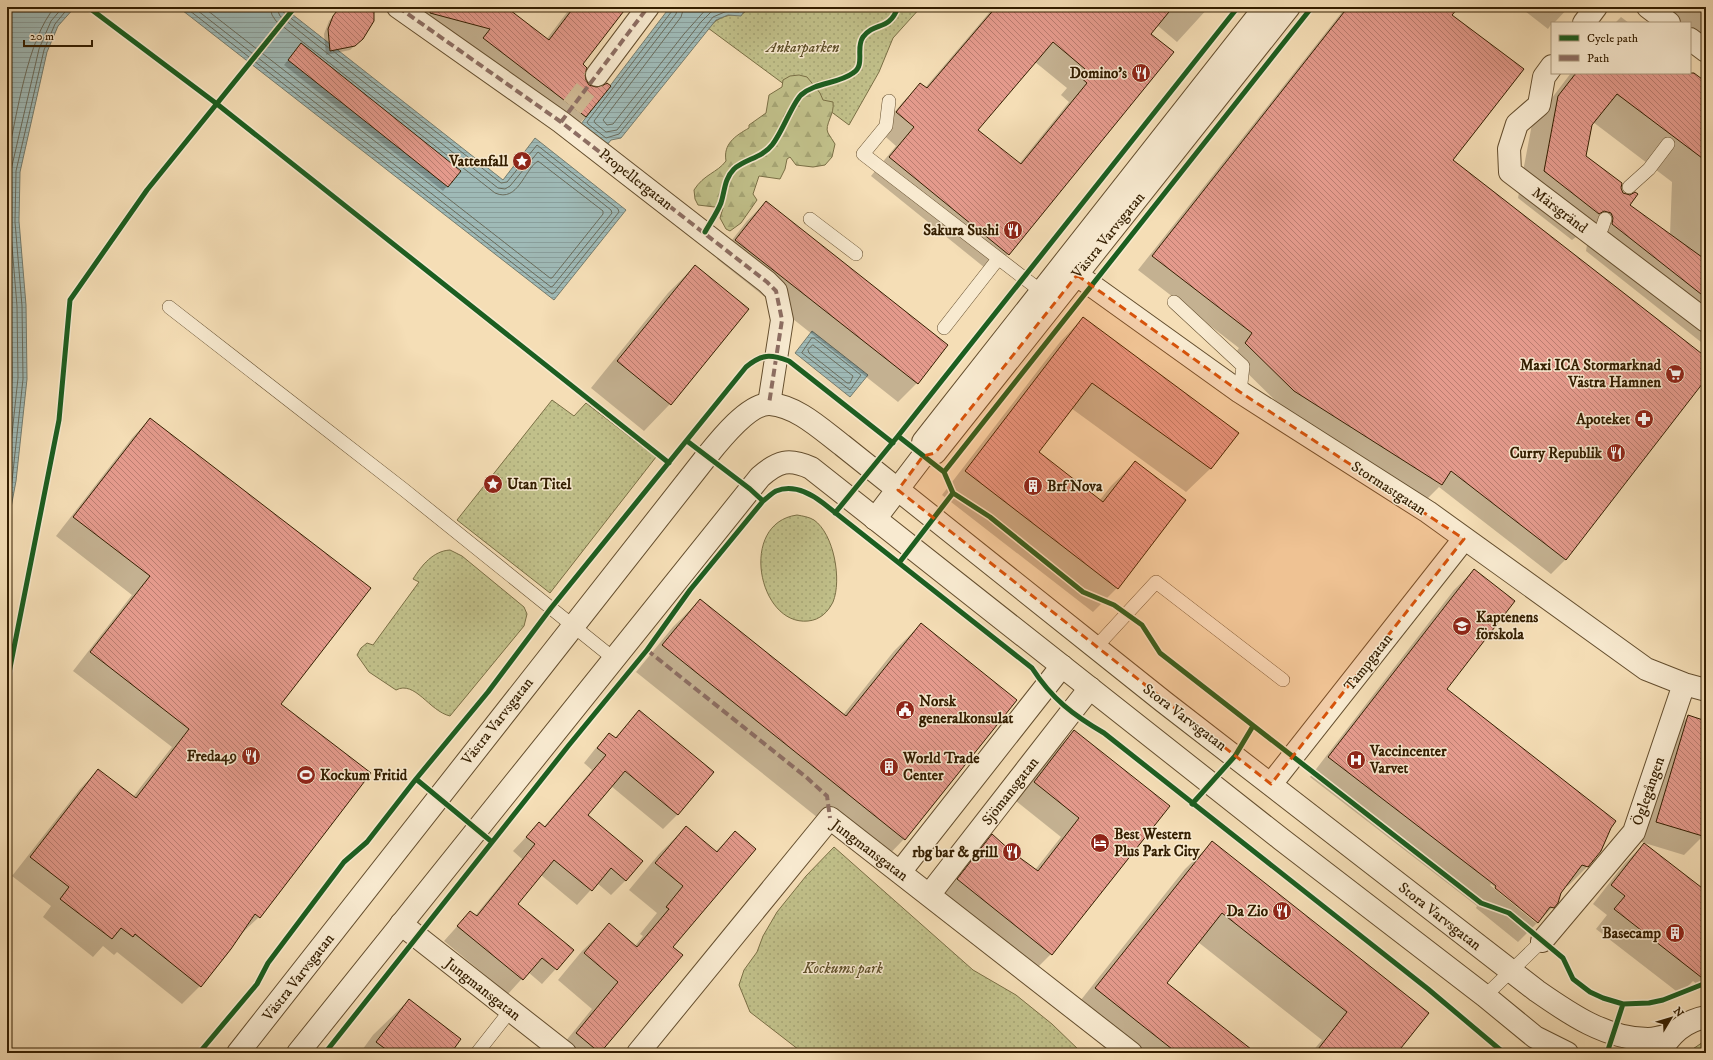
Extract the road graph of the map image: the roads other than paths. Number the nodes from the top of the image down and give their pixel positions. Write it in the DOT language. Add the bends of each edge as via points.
graph roads {
  1 [pos="398,7"];
  2 [pos="648,7"];
  3 [pos="1265,7"];
  4 [pos="1289,7"];
  5 [pos="1596,7"];
  6 [pos="1648,7"];
  7 [pos="1585,22"];
  8 [pos="1668,22"];
  9 [pos="1691,40"];
  10 [pos="1706,51"];
  11 [pos="1551,67"];
  12 [pos="597,75"];
  13 [pos="889,101"];
  14 [pos="1668,144"];
  15 [pos="1629,187"];
  16 [pos="810,219"];
  17 [pos="856,254"];
  18 [pos="998,259"];
  19 [pos="1077,275"];
  20 [pos="1048,296"];
  21 [pos="1174,302"];
  22 [pos="169,307"];
  23 [pos="1706,321"];
  24 [pos="944,328"];
  25 [pos="1240,392"];
  26 [pos="769,404"];
  27 [pos="898,490"];
  28 [pos="875,519"];
  29 [pos="1464,539"];
  30 [pos="573,625"];
  31 [pos="1096,647"];
  32 [pos="613,658"];
  33 [pos="1062,666"];
  34 [pos="1284,680"];
  35 [pos="1684,684"];
  36 [pos="1090,688"];
  37 [pos="1706,690"];
  38 [pos="1271,784"];
  39 [pos="900,872"];
  40 [pos="929,895"];
  41 [pos="401,924"];
  42 [pos="1542,941"];
  43 [pos="1511,971"];
  44 [pos="1486,996"];
  45 [pos="510,1011"];
  46 [pos="1706,1016"];
  47 [pos="1672,1034"];
  48 [pos="238,1053"];
  49 [pos="298,1053"];
  50 [pos="477,1053"];
  51 [pos="565,1053"];
  52 [pos="638,1053"];
  53 [pos="1131,1053"];
  54 [pos="1567,1053"];
  55 [pos="1660,1053"];
  1 -- 26 [label="street, Propellergatan" via="567,114 767,282 776,292 782,320"];
  2 -- 12 [label="street"];
  3 -- 20 [label="street, Västra Varvsgatan"];
  4 -- 19 [label="street, Västra Varvsgatan"];
  5 -- 7 [label="street"];
  6 -- 8 [label="street"];
  9 -- 10 [label="street"];
  11 -- 23 [label="street, Märsgränd" via="1544,77 1539,105 1517,124 1509,149 1510,172 1600,228"];
  13 -- 18 [label="lane" via="886,126 863,154"];
  14 -- 15 [label="lane" via="1649,169"];
  16 -- 17 [label="lane"];
  18 -- 20 [label="lane"];
  18 -- 24 [label="lane"];
  19 -- 20 [label="street, Västra Varvsgatan"];
  19 -- 25 [label="street, Stormastgatan"];
  20 -- 27 [label="street, Västra Varvsgatan" via="923,442 923,456"];
  21 -- 25 [label="lane" via="1244,366"];
  22 -- 30 [label="lane"];
  25 -- 29 [label="street, Stormastgatan" via="1428,512"];
  26 -- 27 [label="street, Stora Varvsgatan" via="790,410 807,419"];
  26 -- 30 [label="street, Västra Varvsgatan" via="748,413 725,433"];
  27 -- 28 [label="street, Västra Varvsgatan"];
  27 -- 31 [label="street, Stora Varvsgatan"];
  28 -- 32 [label="street" via="811,468 800,463 786,462 772,466 760,477"];
  28 -- 33 [label="street"];
  29 -- 35 [label="street, Stormastgatan" via="1646,669"];
  29 -- 38 [label="street, Tampgatan"];
  30 -- 32 [label="lane"];
  30 -- 48 [label="street, Västra Varvsgatan"];
  31 -- 34 [label="lane" via="1156,582"];
  31 -- 38 [label="street, Stora Varvsgatan"];
  32 -- 41 [label="street"];
  33 -- 36 [label="street"];
  33 -- 39 [label="street"];
  35 -- 37 [label="street, Stormastgatan"];
  35 -- 42 [label="street, Öglegången" via="1634,832"];
  36 -- 40 [label="street, Sjömansgatan"];
  36 -- 44 [label="street"];
  38 -- 43 [label="street, Stora Varvsgatan"];
  39 -- 40 [label="street, Jungmansgatan"];
  39 -- 52 [label="street, Jungmansgatan" via="830,818"];
  40 -- 53 [label="street, Jungmansgatan"];
  41 -- 45 [label="street, Jungmansgatan"];
  41 -- 49 [label="street"];
  42 -- 43 [label="lane"];
  43 -- 44 [label="lane"];
  43 -- 47 [label="street, Stora Varvsgatan" via="1536,991 1585,1022 1633,1038 1650,1039"];
  44 -- 54 [label="street" via="1535,1037"];
  45 -- 50 [label="lane"];
  45 -- 51 [label="street, Jungmansgatan"];
  46 -- 47 [label="street, Stora Varvsgatan" via="1684,1025"];
  47 -- 55 [label="street, Stora Varvsgatan"];
}
